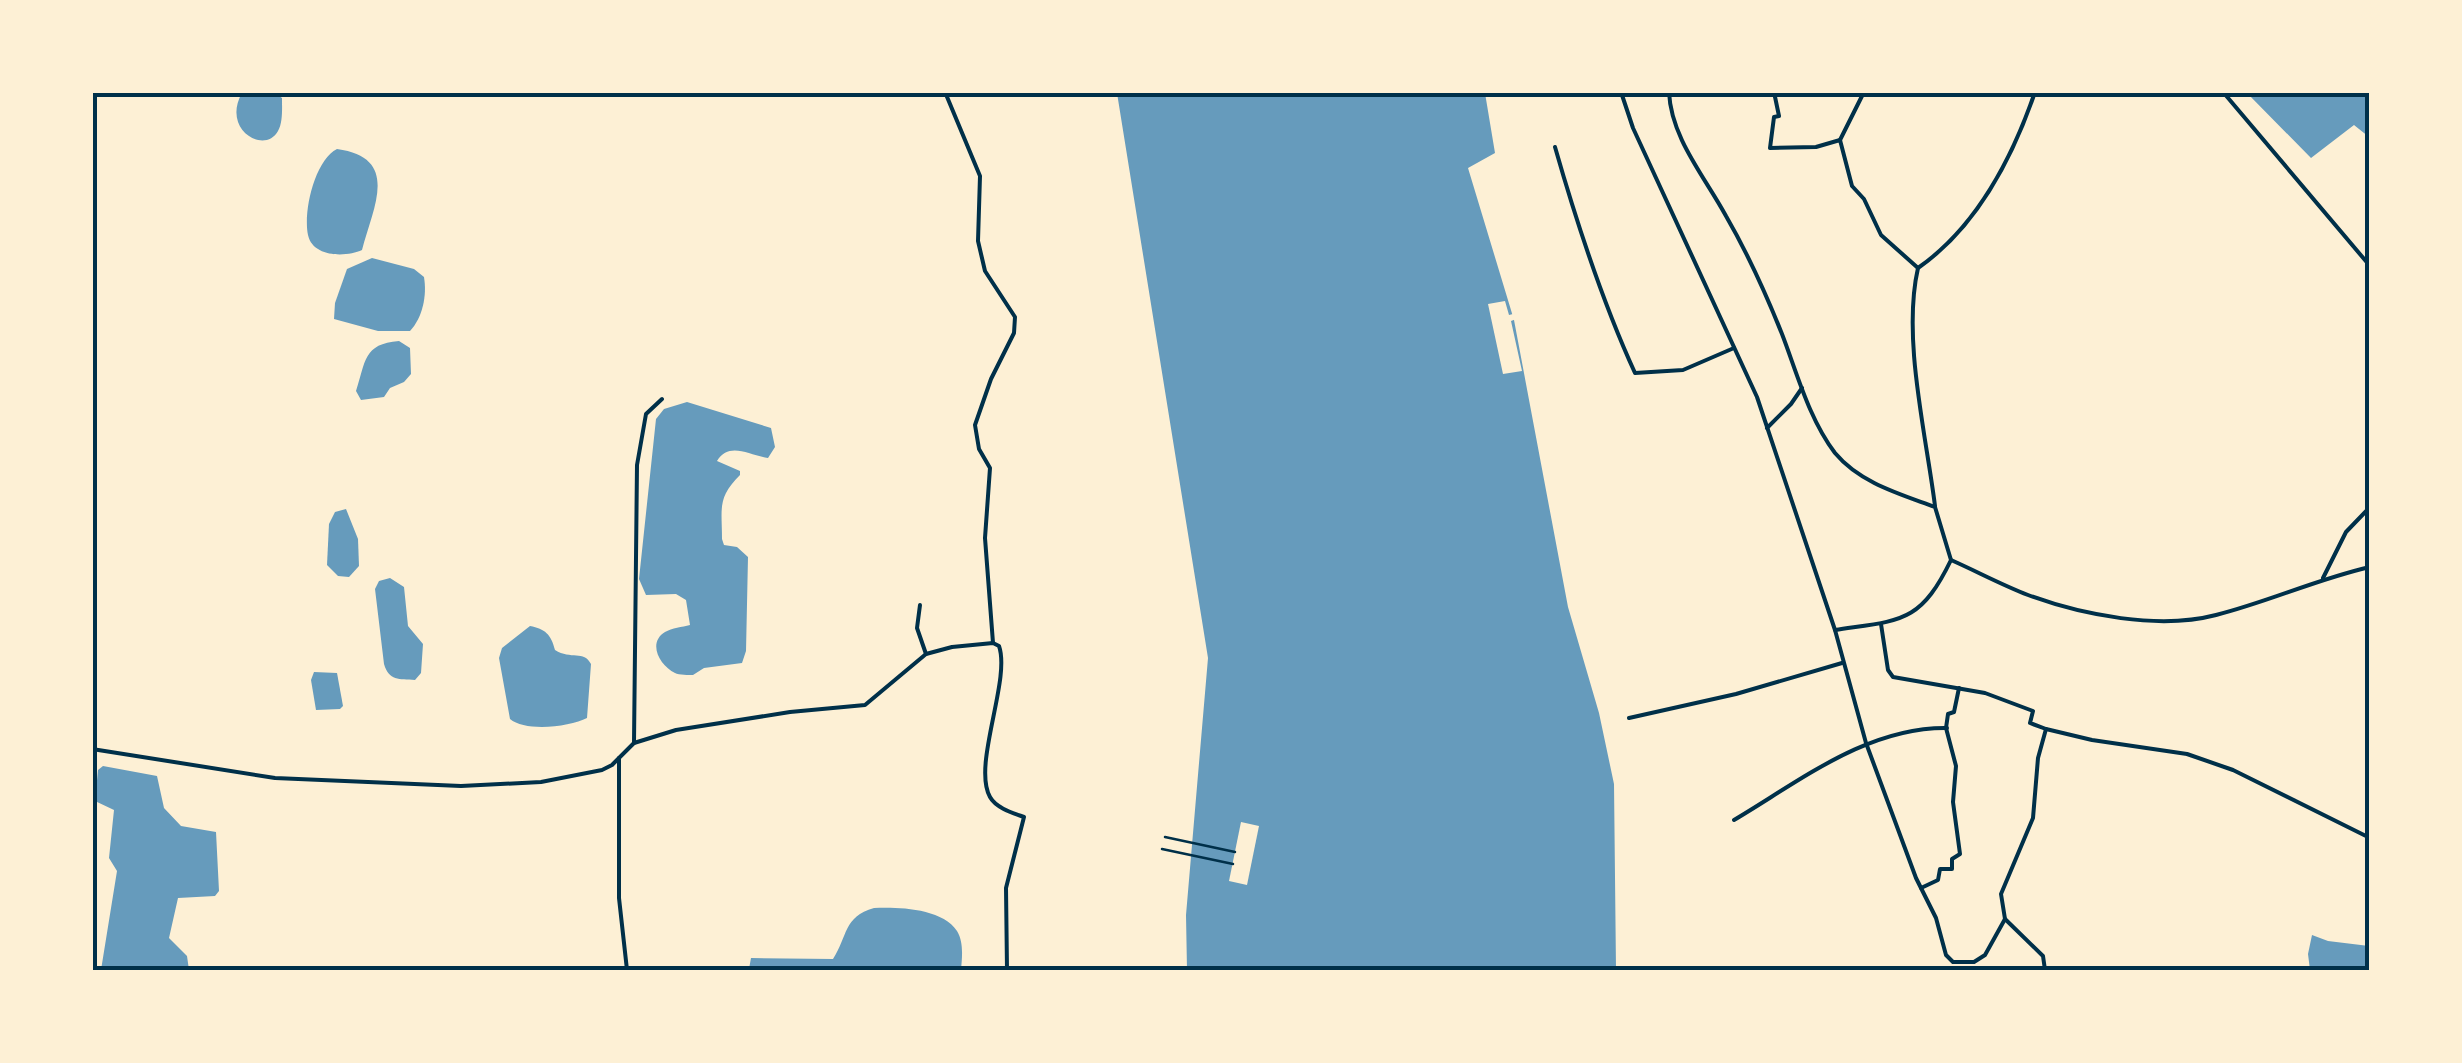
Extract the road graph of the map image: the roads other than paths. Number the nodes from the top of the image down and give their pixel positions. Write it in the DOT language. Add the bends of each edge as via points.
graph roads {
  1 [pos="944,92"];
  2 [pos="1621,92"];
  3 [pos="1669,92"];
  4 [pos="1774,92"];
  5 [pos="1864,92"];
  6 [pos="2035,92"];
  7 [pos="2223,92"];
  8 [pos="1840,140"];
  9 [pos="1555,148"];
  10 [pos="2370,266"];
  11 [pos="1918,268"];
  12 [pos="1734,348"];
  13 [pos="1802,388"];
  14 [pos="662,399"];
  15 [pos="1766,428"];
  16 [pos="1935,508"];
  17 [pos="2370,508"];
  18 [pos="1951,560"];
  19 [pos="2370,568"];
  20 [pos="2322,579"];
  21 [pos="920,604"];
  22 [pos="1881,623"];
  23 [pos="1834,630"];
  24 [pos="994,642"];
  25 [pos="926,654"];
  26 [pos="1842,664"];
  27 [pos="1959,688"];
  28 [pos="1629,718"];
  29 [pos="1948,728"];
  30 [pos="2046,728"];
  31 [pos="634,743"];
  32 [pos="1866,743"];
  33 [pos="92,749"];
  34 [pos="619,758"];
  35 [pos="1734,820"];
  36 [pos="2370,838"];
  37 [pos="1921,888"];
  38 [pos="2005,919"];
  39 [pos="1966,962"];
  40 [pos="626,970"];
  41 [pos="1007,970"];
  42 [pos="1970,970"];
  43 [pos="2045,970"];
  1 -- 24 [label="street" via="980,176 978,241 985,271 1014,317 1014,333 975,425 990,468 985,538"];
  2 -- 12 [label="street"];
  3 -- 13 [label="street" via="1683,144 1762,286"];
  4 -- 8 [label="street" via="1779,116 1770,148"];
  5 -- 8 [label="street"];
  6 -- 11 [label="street" via="2008,160 1975,212"];
  7 -- 10 [label="street"];
  8 -- 11 [label="street" via="1852,186 1881,235"];
  9 -- 12 [label="street" via="1577,225 1635,373 1683,370"];
  11 -- 16 [label="street" via="1915,340"];
  12 -- 15 [label="street"];
  13 -- 15 [label="street"];
  13 -- 16 [label="street" via="1836,453 1867,480"];
  14 -- 31 [label="street" via="646,414 637,465"];
  15 -- 23 [label="street"];
  16 -- 18 [label="street"];
  17 -- 20 [label="street" via="2346,532"];
  18 -- 20 [label="street" via="2027,595 2131,620 2214,616"];
  18 -- 22 [label="street" via="1934,594 1910,616"];
  19 -- 20 [label="street"];
  21 -- 25 [label="street" via="917,628"];
  22 -- 23 [label="street"];
  22 -- 27 [label="street" via="1892,676"];
  23 -- 26 [label="street"];
  24 -- 25 [label="street"];
  24 -- 41 [label="street" via="1002,666 987,784 995,802 1024,817 1006,888"];
  25 -- 31 [label="street" via="865,705 708,724"];
  26 -- 28 [label="street"];
  26 -- 32 [label="street"];
  27 -- 29 [label="street"];
  27 -- 30 [label="street" via="2030,709 2030,723"];
  29 -- 32 [label="street"];
  29 -- 37 [label="street" via="1960,854 1952,869 1940,868 1938,880"];
  30 -- 36 [label="street" via="2188,754"];
  30 -- 38 [label="street" via="2033,818 2001,894"];
  31 -- 34 [label="street"];
  32 -- 35 [label="street"];
  32 -- 37 [label="street"];
  33 -- 34 [label="street" via="275,778 461,786 542,782 602,770"];
  34 -- 40 [label="street"];
  37 -- 39 [label="street" via="1946,955"];
  38 -- 39 [label="street" via="1985,955"];
  38 -- 43 [label="street" via="2042,956"];
  39 -- 42 [label="street"];
}
